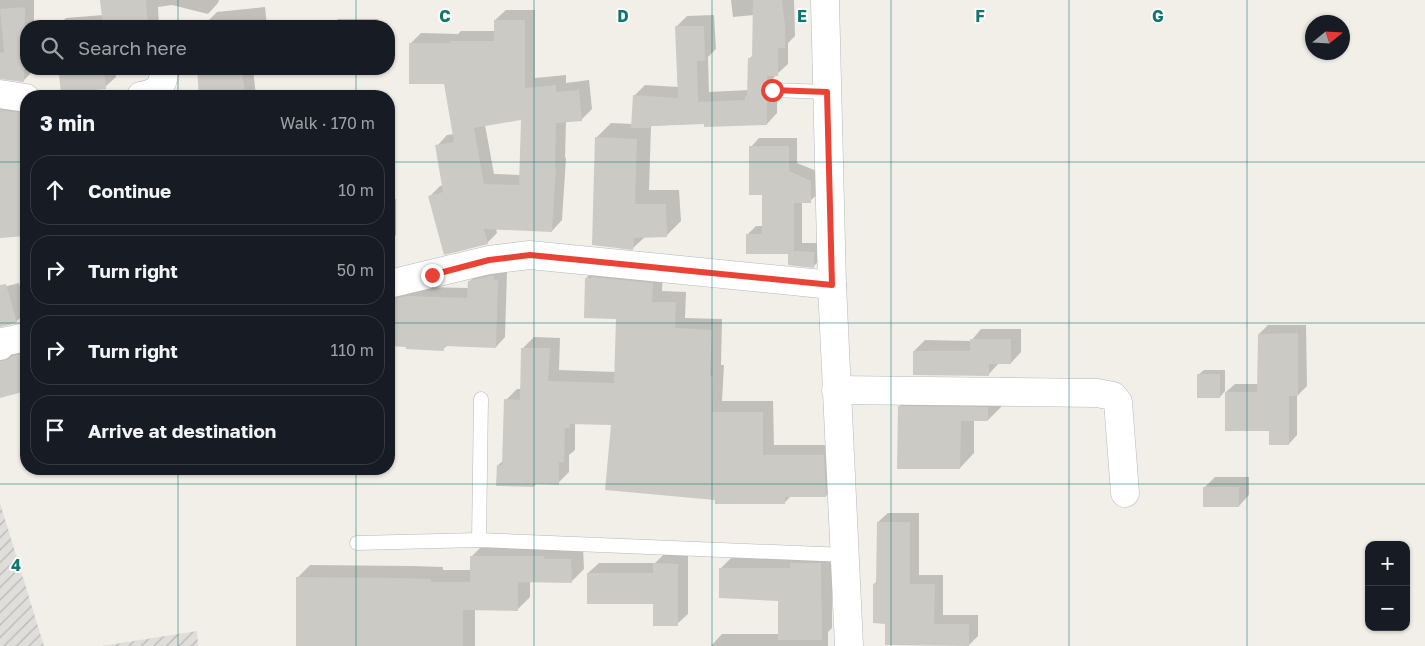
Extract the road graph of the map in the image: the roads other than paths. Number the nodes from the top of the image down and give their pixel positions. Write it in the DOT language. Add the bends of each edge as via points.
graph roads {
  1 [pos="825,0"];
  2 [pos="164,75"];
  3 [pos="158,90"];
  4 [pos="772,90"];
  5 [pos="827,92"];
  6 [pos="0,94"];
  7 [pos="20,97"];
  8 [pos="395,283"];
  9 [pos="832,285"];
  10 [pos="20,338"];
  11 [pos="0,346"];
  12 [pos="836,390"];
  13 [pos="481,399"];
  14 [pos="1125,493"];
  15 [pos="479,540"];
  16 [pos="357,543"];
  17 [pos="845,555"];
  18 [pos="849,646"];
  1 -- 5 [label="street"];
  2 -- 3 [label="street"];
  4 -- 5 [label="lane"];
  5 -- 9 [label="street"];
  6 -- 7 [label="street"];
  8 -- 9 [label="street" via="489,260 530,255"];
  9 -- 12 [label="street"];
  10 -- 11 [label="street" via="3,342"];
  12 -- 14 [label="street" via="1097,393 1113,396 1118,402"];
  12 -- 17 [label="street"];
  13 -- 15 [label="lane"];
  15 -- 16 [label="lane"];
  15 -- 17 [label="lane"];
  17 -- 18 [label="street"];
}
